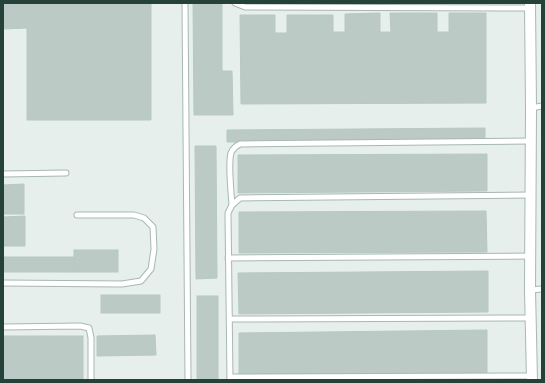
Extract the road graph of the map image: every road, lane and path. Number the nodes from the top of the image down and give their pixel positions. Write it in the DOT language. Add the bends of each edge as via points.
graph roads {
  1 [pos="185,3"];
  2 [pos="235,3"];
  3 [pos="530,5"];
  4 [pos="542,106"];
  5 [pos="532,108"];
  6 [pos="531,141"];
  7 [pos="66,173"];
  8 [pos="3,174"];
  9 [pos="531,195"];
  10 [pos="232,205"];
  11 [pos="77,215"];
  12 [pos="530,256"];
  13 [pos="228,258"];
  14 [pos="3,283"];
  15 [pos="542,289"];
  16 [pos="530,290"];
  17 [pos="530,318"];
  18 [pos="230,319"];
  19 [pos="3,327"];
  20 [pos="532,378"];
  21 [pos="230,379"];
  22 [pos="91,380"];
  23 [pos="188,380"];
  1 -- 23 [label="lane"];
  2 -- 3 [label="lane" via="245,7"];
  3 -- 5 [label="street"];
  4 -- 5 [label="lane"];
  5 -- 6 [label="street"];
  6 -- 9 [label="street"];
  6 -- 10 [label="lane" via="240,144 231,153"];
  7 -- 8 [label="lane"];
  9 -- 10 [label="lane" via="240,198"];
  9 -- 12 [label="street"];
  10 -- 13 [label="lane" via="228,213"];
  11 -- 14 [label="lane" via="134,215 144,218 154,228 151,269 140,281 122,284"];
  12 -- 13 [label="lane"];
  12 -- 16 [label="street"];
  13 -- 18 [label="lane"];
  15 -- 16 [label="lane"];
  16 -- 17 [label="street"];
  17 -- 18 [label="lane"];
  17 -- 20 [label="street"];
  18 -- 21 [label="lane"];
  19 -- 22 [label="lane" via="89,328"];
  20 -- 21 [label="lane"];
}
